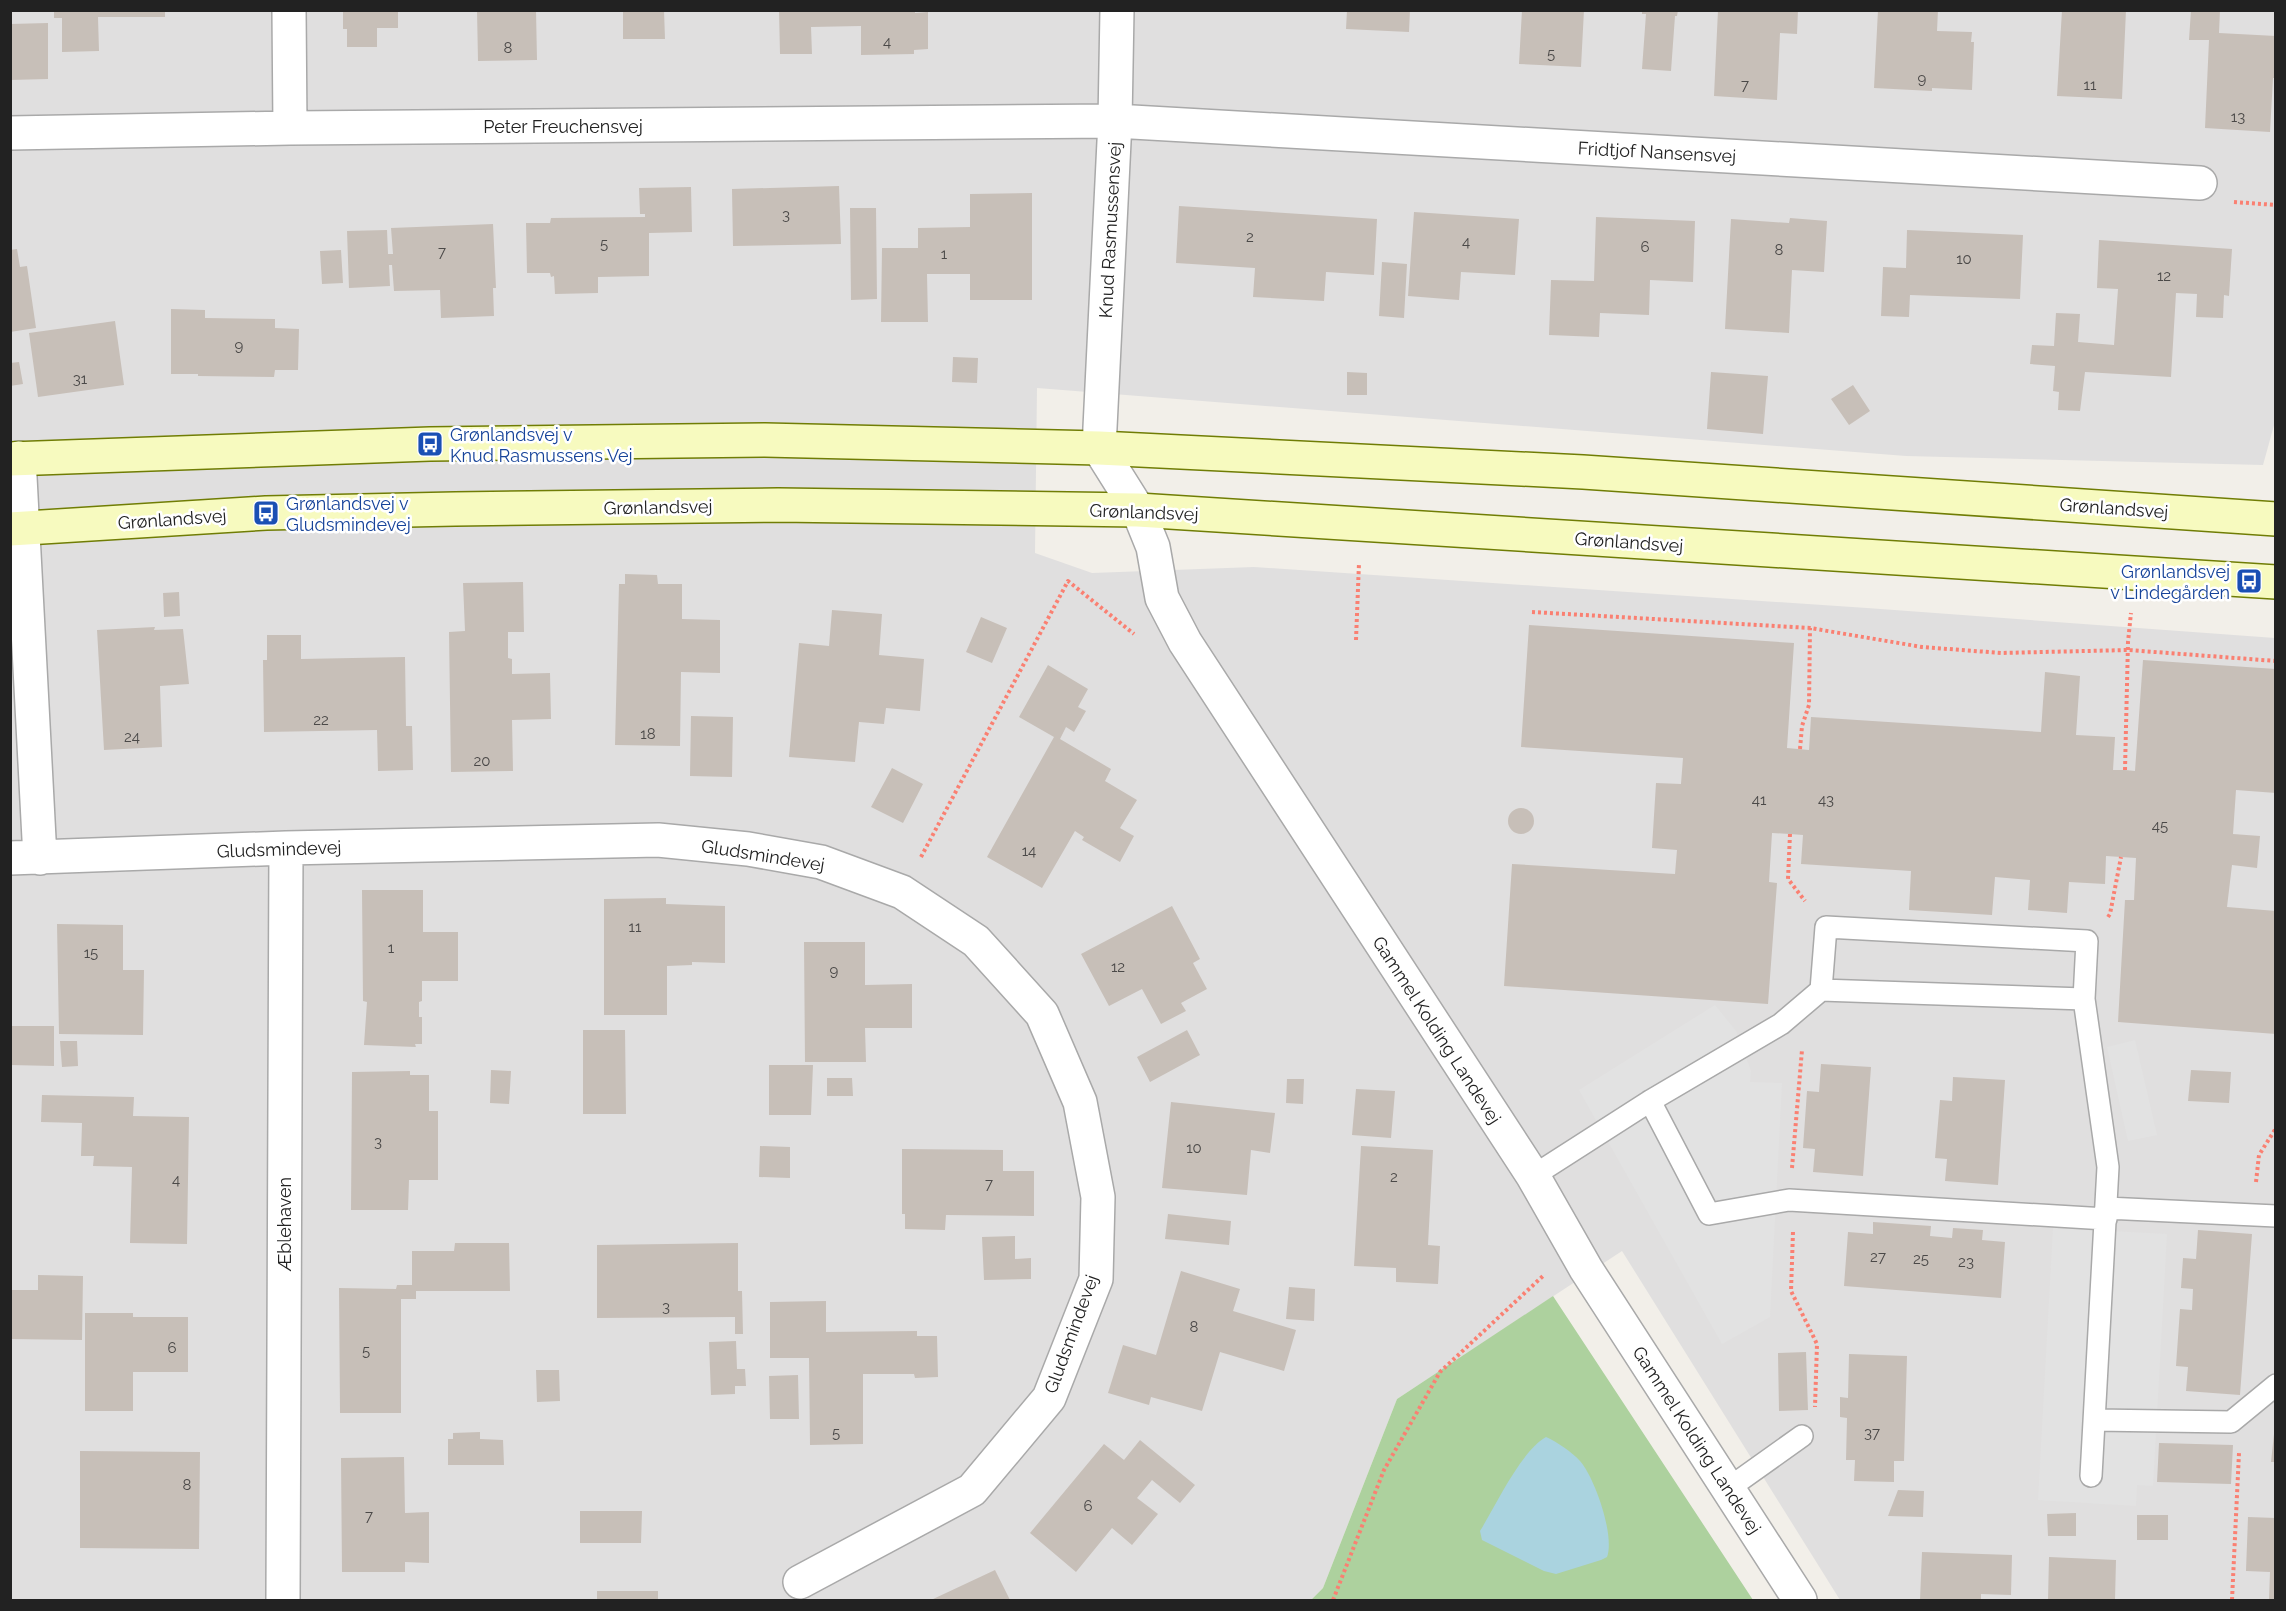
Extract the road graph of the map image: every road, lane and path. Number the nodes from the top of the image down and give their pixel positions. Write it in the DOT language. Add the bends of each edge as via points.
graph roads {
  1 [pos="289,10"];
  2 [pos="1117,10"];
  3 [pos="1115,121"];
  4 [pos="290,128"];
  5 [pos="10,133"];
  6 [pos="2200,183"];
  7 [pos="1100,448"];
  8 [pos="15,459"];
  9 [pos="1138,510"];
  10 [pos="2276,519"];
  11 [pos="1362,525"];
  12 [pos="16,529"];
  13 [pos="2134,573"];
  14 [pos="2276,582"];
  15 [pos="1532,612"];
  16 [pos="1810,628"];
  17 [pos="1356,640"];
  18 [pos="1185,642"];
  19 [pos="2128,650"];
  20 [pos="2276,661"];
  21 [pos="1800,749"];
  22 [pos="2125,770"];
  23 [pos="1790,834"];
  24 [pos="286,848"];
  25 [pos="2121,857"];
  26 [pos="26,858"];
  27 [pos="902,892"];
  28 [pos="1826,927"];
  29 [pos="2087,941"];
  30 [pos="1821,990"];
  31 [pos="2084,999"];
  32 [pos="1650,1101"];
  33 [pos="2276,1128"];
  34 [pos="1533,1176"];
  35 [pos="2106,1214"];
  36 [pos="2253,1215"];
  37 [pos="2276,1216"];
  38 [pos="1586,1269"];
  39 [pos="2276,1385"];
  40 [pos="2095,1420"];
  41 [pos="2231,1422"];
  42 [pos="1802,1436"];
  43 [pos="2091,1476"];
  44 [pos="1729,1488"];
  45 [pos="800,1581"];
  46 [pos="282,1600"];
  47 [pos="1333,1600"];
  48 [pos="1800,1600"];
  49 [pos="2232,1600"];
  1 -- 4 [label="street"];
  2 -- 3 [label="street, Knud Rasmussensvej"];
  3 -- 4 [label="street, Peter Freuchensvej"];
  3 -- 6 [label="street, Fridtjof Nansensvej"];
  3 -- 7 [label="street, Knud Rasmussensvej"];
  4 -- 5 [label="street, Peter Freuchensvej"];
  7 -- 8 [label="street, Grønlandsvej" via="729,441 430,444"];
  7 -- 9 [label="street, Gammel Kolding Landevej"];
  7 -- 10 [label="street, Grønlandsvej" via="1583,472"];
  8 -- 12 [label="street, Gludsmindevej"];
  9 -- 11 [label="street, Grønlandsvej"];
  9 -- 12 [label="street, Grønlandsvej" via="778,505 467,509 266,513"];
  9 -- 18 [label="street, Gammel Kolding Landevej" via="1153,547 1162,597"];
  11 -- 13 [label="street, Grønlandsvej"];
  11 -- 17 [label="path"];
  12 -- 26 [label="street, Gludsmindevej"];
  13 -- 14 [label="street, Grønlandsvej"];
  13 -- 19 [label="path"];
  15 -- 16 [label="path"];
  16 -- 19 [label="path" via="1922,647 1989,652"];
  16 -- 21 [label="path" via="1809,705"];
  18 -- 27 [label="path" via="1139,638 1068,581"];
  18 -- 34 [label="street, Gammel Kolding Landevej"];
  19 -- 20 [label="path"];
  19 -- 22 [label="path"];
  23 -- 28 [label="path" via="1788,879"];
  24 -- 26 [label="street, Gludsmindevej"];
  24 -- 27 [label="street, Gludsmindevej" via="658,840 748,849 821,862"];
  24 -- 46 [label="street, Æblehaven"];
  25 -- 29 [label="path" via="2110,914"];
  27 -- 45 [label="street, Gludsmindevej" via="976,941 1042,1014 1080,1102 1098,1197 1096,1280 1049,1398 972,1490"];
  28 -- 29 [label="lane"];
  28 -- 30 [label="lane"];
  29 -- 31 [label="lane"];
  30 -- 31 [label="lane"];
  30 -- 32 [label="lane" via="1781,1024"];
  31 -- 35 [label="lane" via="2108,1167"];
  32 -- 34 [label="lane"];
  32 -- 35 [label="lane" via="1709,1214 1790,1200"];
  33 -- 36 [label="path" via="2259,1155"];
  34 -- 38 [label="street, Gammel Kolding Landevej"];
  35 -- 36 [label="lane"];
  35 -- 40 [label="lane"];
  36 -- 37 [label="lane"];
  38 -- 44 [label="street, Gammel Kolding Landevej"];
  38 -- 47 [label="path" via="1542,1276 1440,1372 1384,1470"];
  39 -- 41 [label="lane"];
  40 -- 41 [label="lane"];
  40 -- 43 [label="lane"];
  41 -- 49 [label="path" via="2239,1434"];
  42 -- 44 [label="lane"];
  44 -- 48 [label="street, Gammel Kolding Landevej"];
}
